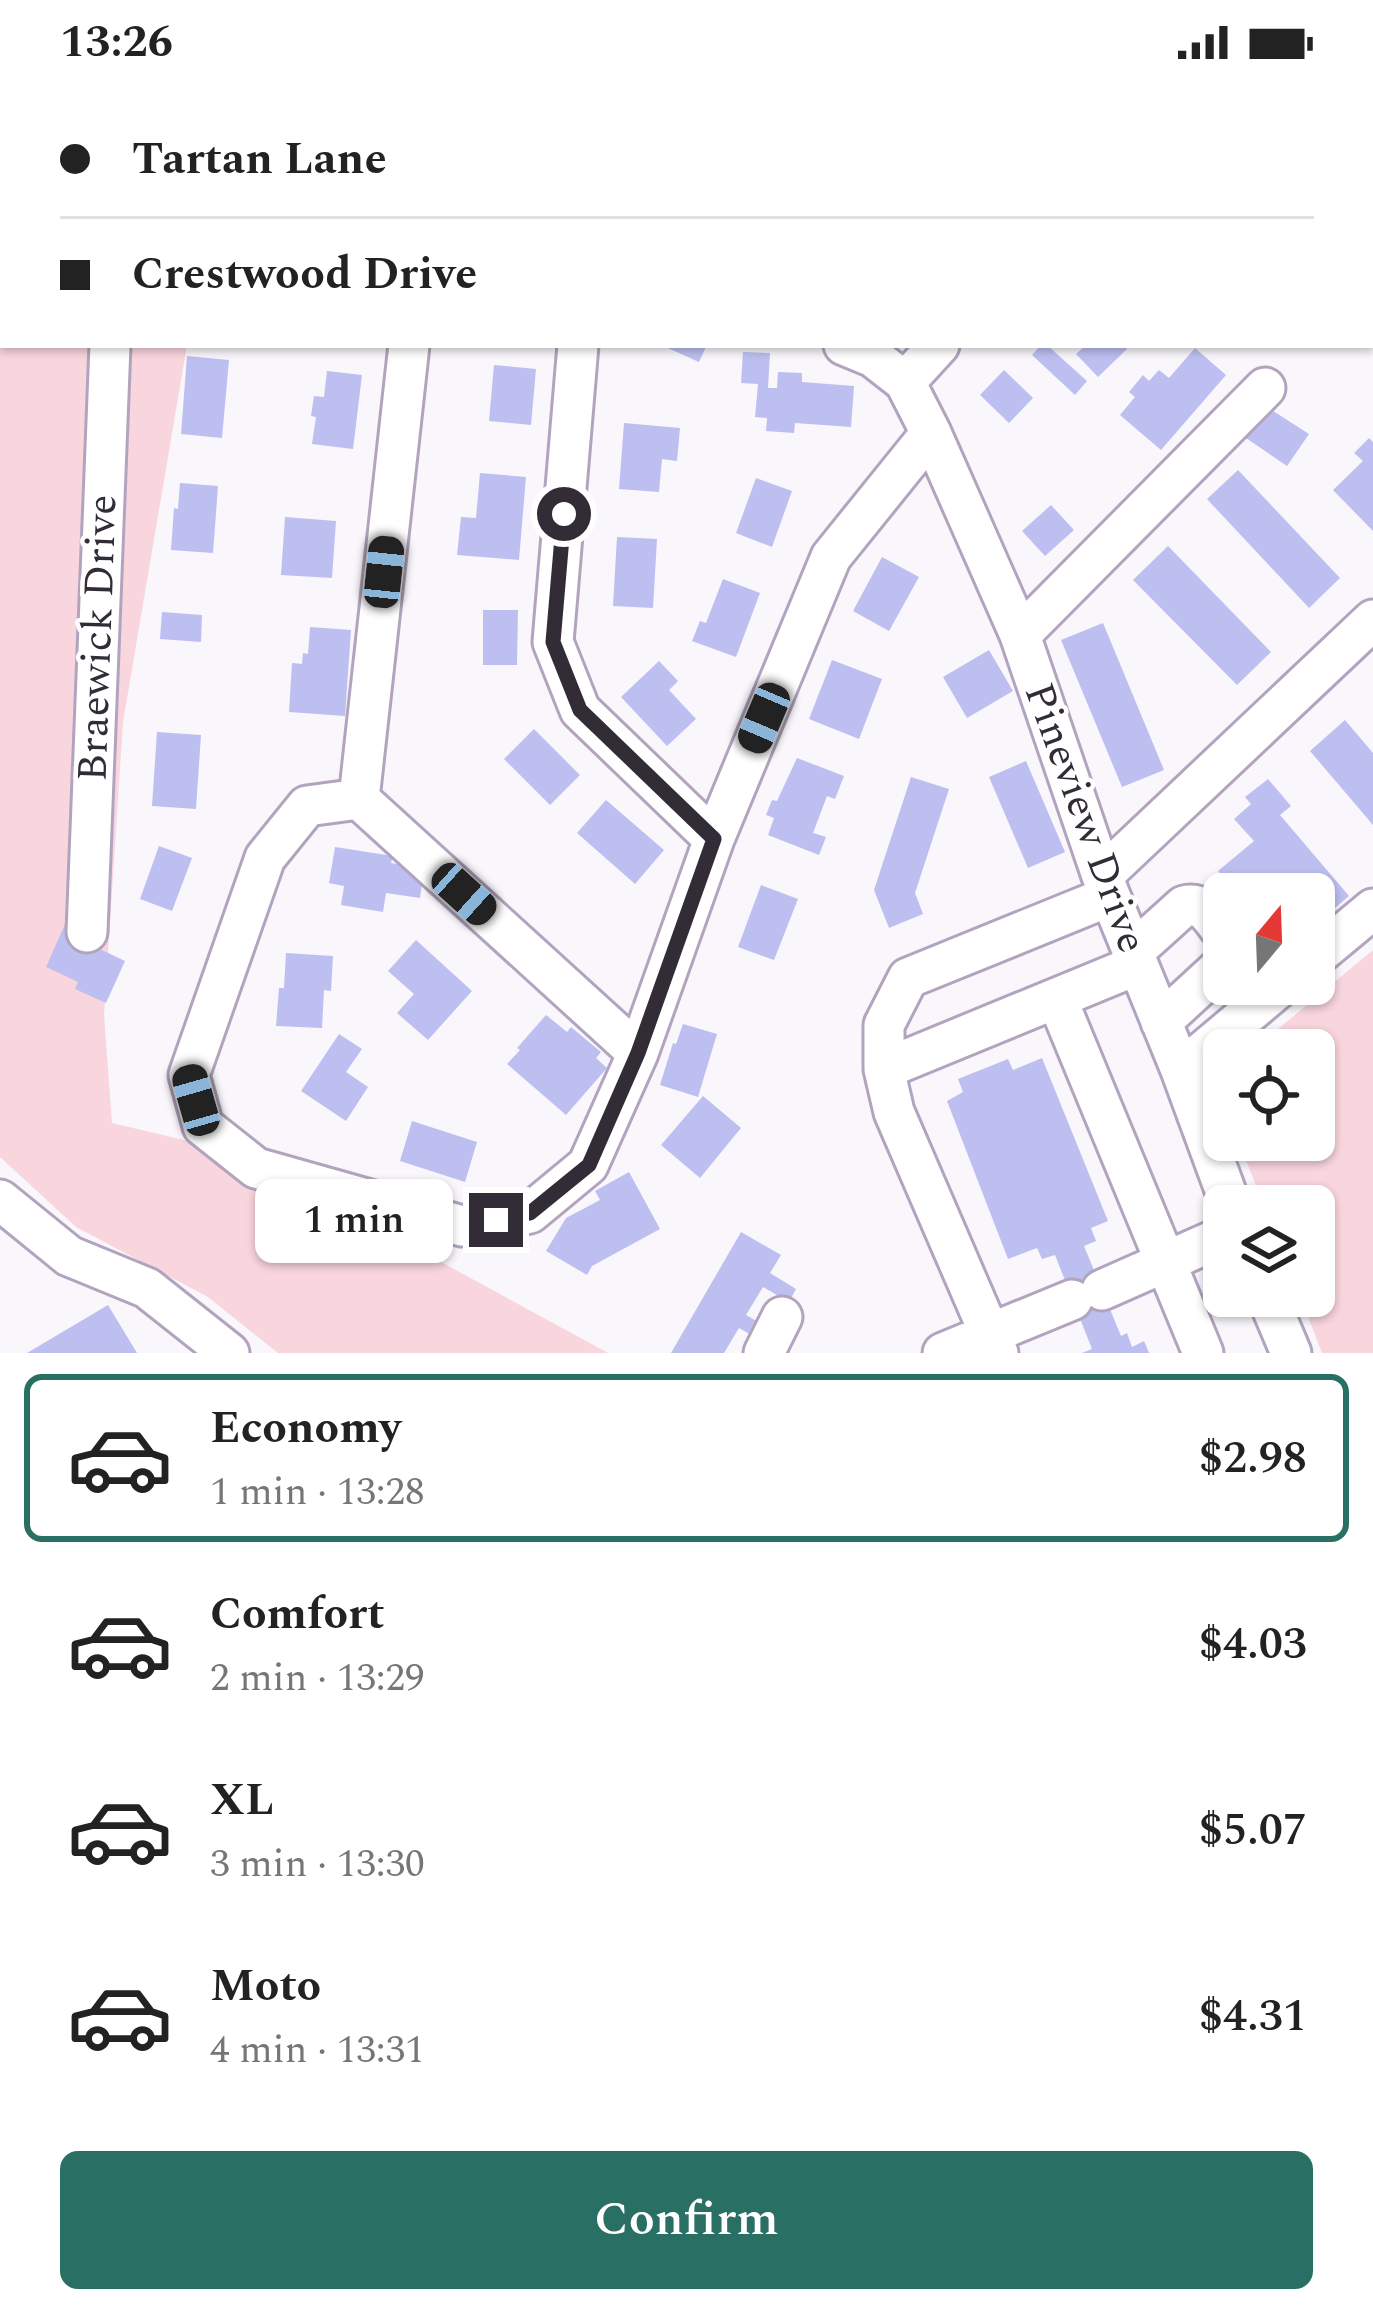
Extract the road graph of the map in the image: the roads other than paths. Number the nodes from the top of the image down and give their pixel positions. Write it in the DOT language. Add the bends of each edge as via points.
graph roads {
  1 [pos="110,348"];
  2 [pos="410,348"];
  3 [pos="578,348"];
  4 [pos="851,348"];
  5 [pos="936,348"];
  6 [pos="904,382"];
  7 [pos="1264,388"];
  8 [pos="931,434"];
  9 [pos="1373,620"];
  10 [pos="1020,634"];
  11 [pos="359,799"];
  12 [pos="714,839"];
  13 [pos="1106,886"];
  14 [pos="1203,907"];
  15 [pos="1373,909"];
  16 [pos="87,932"];
  17 [pos="1335,941"];
  18 [pos="1135,959"];
  19 [pos="1203,983"];
  20 [pos="1057,999"];
  21 [pos="1258,1005"];
  22 [pos="1161,1022"];
  23 [pos="638,1053"];
  24 [pos="884,1069"];
  25 [pos="1180,1070"];
  26 [pos="1223,1185"];
  27 [pos="0,1200"];
  28 [pos="1203,1245"];
  29 [pos="1166,1262"];
  30 [pos="782,1317"];
  31 [pos="1277,1317"];
  32 [pos="993,1343"];
  33 [pos="229,1353"];
  34 [pos="764,1353"];
  35 [pos="943,1353"];
  36 [pos="1203,1353"];
  37 [pos="1292,1353"];
  1 -- 16 [label="street, Braewick Drive"];
  2 -- 11 [label="street"];
  3 -- 12 [label="street" via="553,642 580,710"];
  4 -- 6 [label="street"];
  5 -- 6 [label="street"];
  6 -- 8 [label="street"];
  7 -- 10 [label="street"];
  8 -- 10 [label="street, Pineview Drive"];
  8 -- 12 [label="street" via="832,556"];
  9 -- 13 [label="street"];
  10 -- 13 [label="street, Pineview Drive"];
  11 -- 23 [label="street"];
  11 -- 23 [label="street" via="307,806 265,858 189,1075 203,1126 256,1168 462,1226 530,1213 589,1165"];
  12 -- 23 [label="street"];
  13 -- 18 [label="street, Pineview Drive"];
  13 -- 24 [label="street" via="908,978 884,1025"];
  14 -- 18 [label="street" via="1184,906"];
  15 -- 17 [label="street"];
  18 -- 20 [label="street"];
  18 -- 22 [label="street, Pineview Drive"];
  19 -- 22 [label="street"];
  20 -- 24 [label="street"];
  20 -- 29 [label="street"];
  21 -- 25 [label="street"];
  22 -- 25 [label="street, Pineview Drive"];
  24 -- 32 [label="street" via="893,1112"];
  25 -- 26 [label="street, Pineview Drive"];
  27 -- 33 [label="street" via="69,1256 147,1288"];
  28 -- 29 [label="street"];
  29 -- 32 [label="street"];
  29 -- 36 [label="street"];
  30 -- 34 [label="street"];
  31 -- 37 [label="street"];
  32 -- 35 [label="street"];
}
